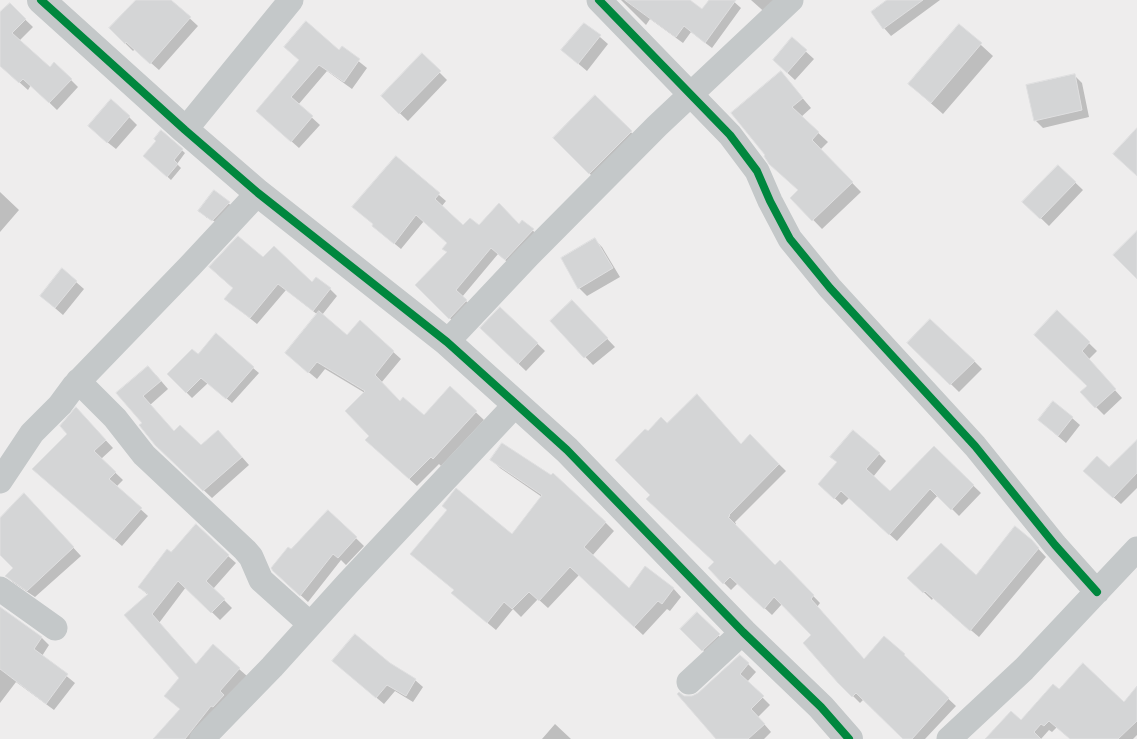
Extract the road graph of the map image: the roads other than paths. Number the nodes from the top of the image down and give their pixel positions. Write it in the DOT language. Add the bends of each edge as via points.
graph roads {
  1 [pos="40,0"];
  2 [pos="291,0"];
  3 [pos="599,0"];
  4 [pos="791,0"];
  5 [pos="691,96"];
  6 [pos="185,130"];
  7 [pos="258,193"];
  8 [pos="448,342"];
  9 [pos="78,381"];
  10 [pos="516,404"];
  11 [pos="0,481"];
  12 [pos="1137,549"];
  13 [pos="0,589"];
  14 [pos="1097,592"];
  15 [pos="310,624"];
  16 [pos="56,628"];
  17 [pos="742,632"];
  18 [pos="689,682"];
  19 [pos="202,739"];
  20 [pos="849,739"];
  21 [pos="948,739"];
  1 -- 6 [label="street"];
  2 -- 6 [label="street"];
  3 -- 5 [label="street"];
  4 -- 5 [label="street"];
  5 -- 8 [label="street" via="528,255"];
  5 -- 14 [label="street" via="730,135 757,171 790,239 824,281 975,446"];
  6 -- 7 [label="street"];
  7 -- 8 [label="street"];
  7 -- 9 [label="street"];
  8 -- 10 [label="street"];
  9 -- 11 [label="street" via="32,433"];
  9 -- 15 [label="street" via="115,418 144,455 245,550 262,580"];
  10 -- 15 [label="street"];
  10 -- 17 [label="street" via="567,450"];
  12 -- 14 [label="street"];
  13 -- 16 [label="street"];
  14 -- 21 [label="street" via="1024,669"];
  15 -- 19 [label="street"];
  17 -- 18 [label="street"];
  17 -- 20 [label="street" via="821,707"];
}
